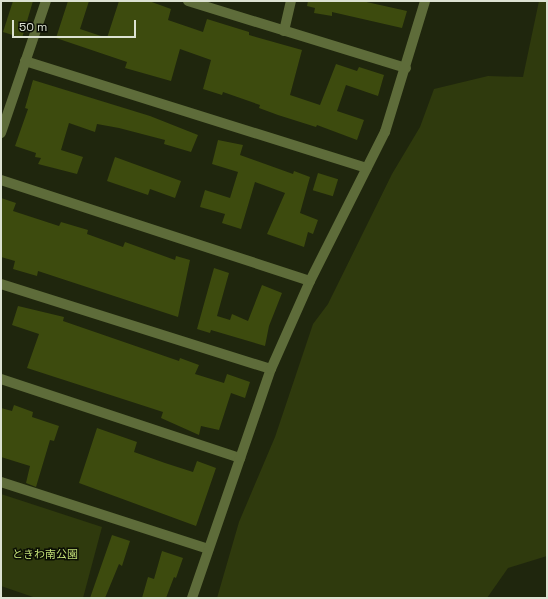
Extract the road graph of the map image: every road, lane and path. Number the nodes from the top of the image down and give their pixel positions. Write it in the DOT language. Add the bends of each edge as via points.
graph roads {
  1 [pos="46,1"];
  2 [pos="188,1"];
  3 [pos="291,1"];
  4 [pos="425,1"];
  5 [pos="284,31"];
  6 [pos="25,61"];
  7 [pos="406,68"];
  8 [pos="1,133"];
  9 [pos="368,168"];
  10 [pos="1,180"];
  11 [pos="310,280"];
  12 [pos="1,284"];
  13 [pos="271,369"];
  14 [pos="1,379"];
  15 [pos="240,458"];
  16 [pos="1,482"];
  17 [pos="208,549"];
  18 [pos="192,598"];
  1 -- 6 [label="street"];
  2 -- 5 [label="street"];
  3 -- 5 [label="street"];
  4 -- 7 [label="street"];
  5 -- 7 [label="street"];
  6 -- 8 [label="street"];
  6 -- 9 [label="street"];
  7 -- 9 [label="street" via="385,132"];
  9 -- 11 [label="street"];
  10 -- 11 [label="street"];
  11 -- 13 [label="street"];
  12 -- 13 [label="street"];
  13 -- 15 [label="street"];
  14 -- 15 [label="street"];
  15 -- 17 [label="street"];
  16 -- 17 [label="street"];
  17 -- 18 [label="street"];
}
